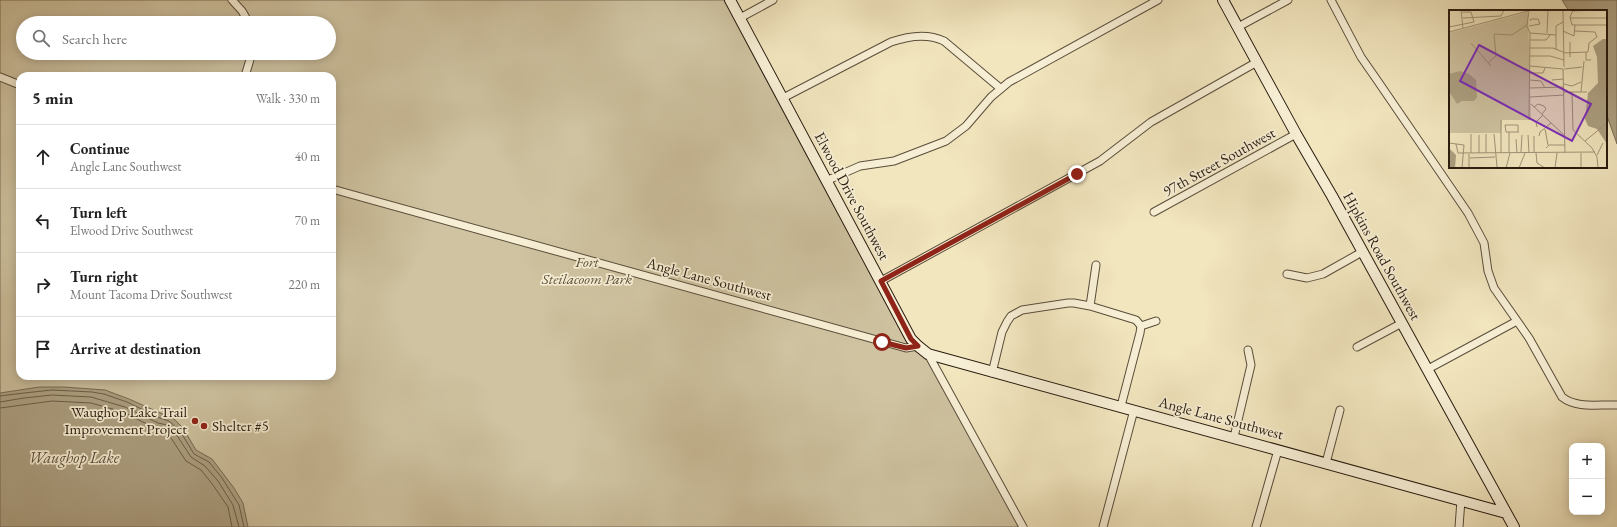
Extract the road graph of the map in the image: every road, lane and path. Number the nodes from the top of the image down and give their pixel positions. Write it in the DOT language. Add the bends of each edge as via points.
graph roads {
  1 [pos="232,0"];
  2 [pos="730,0"];
  3 [pos="773,0"];
  4 [pos="1158,0"];
  5 [pos="1223,0"];
  6 [pos="1288,0"];
  7 [pos="1331,0"];
  8 [pos="245,16"];
  9 [pos="740,18"];
  10 [pos="1238,27"];
  11 [pos="250,60"];
  12 [pos="1257,62"];
  13 [pos="246,72"];
  14 [pos="0,77"];
  15 [pos="16,83"];
  16 [pos="1000,88"];
  17 [pos="783,98"];
  18 [pos="1296,134"];
  19 [pos="826,181"];
  20 [pos="336,190"];
  21 [pos="1154,212"];
  22 [pos="1362,252"];
  23 [pos="1096,265"];
  24 [pos="1287,274"];
  25 [pos="881,281"];
  26 [pos="1090,306"];
  27 [pos="1156,321"];
  28 [pos="1517,322"];
  29 [pos="1402,323"];
  30 [pos="1141,326"];
  31 [pos="918,346"];
  32 [pos="1357,347"];
  33 [pos="1248,350"];
  34 [pos="928,354"];
  35 [pos="1428,369"];
  36 [pos="992,373"];
  37 [pos="1617,405"];
  38 [pos="1121,406"];
  39 [pos="1134,410"];
  40 [pos="1340,410"];
  41 [pos="1234,438"];
  42 [pos="1278,450"];
  43 [pos="1326,463"];
  44 [pos="1461,500"];
  45 [pos="1506,513"];
  46 [pos="1023,527"];
  47 [pos="1103,527"];
  48 [pos="1256,527"];
  49 [pos="1459,527"];
  50 [pos="1514,527"];
  1 -- 8 [label="street"];
  2 -- 9 [label="street, Elwood Drive Southwest"];
  3 -- 9 [label="street"];
  4 -- 16 [label="street"];
  5 -- 10 [label="street, Hipkins Road Southwest"];
  6 -- 10 [label="street"];
  7 -- 28 [label="street" via="1366,66 1468,213 1484,242 1488,271 1494,288"];
  9 -- 17 [label="street, Elwood Drive Southwest"];
  10 -- 12 [label="street, Hipkins Road Southwest"];
  11 -- 13 [label="street"];
  12 -- 18 [label="street, Hipkins Road Southwest"];
  12 -- 25 [label="street" via="1151,122 1100,161"];
  14 -- 15 [label="street"];
  16 -- 17 [label="street" via="944,41 934,36 917,36 891,42"];
  16 -- 19 [label="street" via="966,126 946,141 894,161 860,166"];
  17 -- 19 [label="street, Elwood Drive Southwest"];
  18 -- 21 [label="street, 97th Street Southwest"];
  18 -- 22 [label="street, Hipkins Road Southwest"];
  19 -- 25 [label="street, Elwood Drive Southwest"];
  20 -- 31 [label="street, Angle Lane Southwest" via="906,348"];
  22 -- 24 [label="street" via="1323,274 1307,278"];
  22 -- 29 [label="street, Hipkins Road Southwest"];
  23 -- 26 [label="street"];
  25 -- 31 [label="street, Elwood Drive Southwest" via="911,339"];
  26 -- 30 [label="street" via="1136,320"];
  26 -- 36 [label="street" via="1068,303 1018,312 1007,322 1002,332"];
  27 -- 30 [label="street"];
  28 -- 35 [label="street"];
  28 -- 37 [label="street" via="1529,338 1562,397 1577,404"];
  29 -- 32 [label="street"];
  29 -- 35 [label="street, Hipkins Road Southwest"];
  30 -- 38 [label="street"];
  31 -- 34 [label="street, Elwood Drive Southwest"];
  33 -- 41 [label="street" via="1252,365"];
  34 -- 36 [label="street, Angle Lane Southwest"];
  34 -- 46 [label="street, Elwood Drive Southwest"];
  35 -- 45 [label="street, Hipkins Road Southwest"];
  36 -- 38 [label="street, Angle Lane Southwest"];
  38 -- 39 [label="street, Angle Lane Southwest"];
  39 -- 41 [label="street, Angle Lane Southwest"];
  39 -- 47 [label="street"];
  40 -- 43 [label="street"];
  41 -- 42 [label="street, Angle Lane Southwest"];
  42 -- 43 [label="street, Angle Lane Southwest"];
  42 -- 48 [label="street"];
  43 -- 44 [label="street, Angle Lane Southwest"];
  44 -- 45 [label="street, Angle Lane Southwest"];
  44 -- 49 [label="street"];
  45 -- 50 [label="street, Hipkins Road Southwest"];
}
